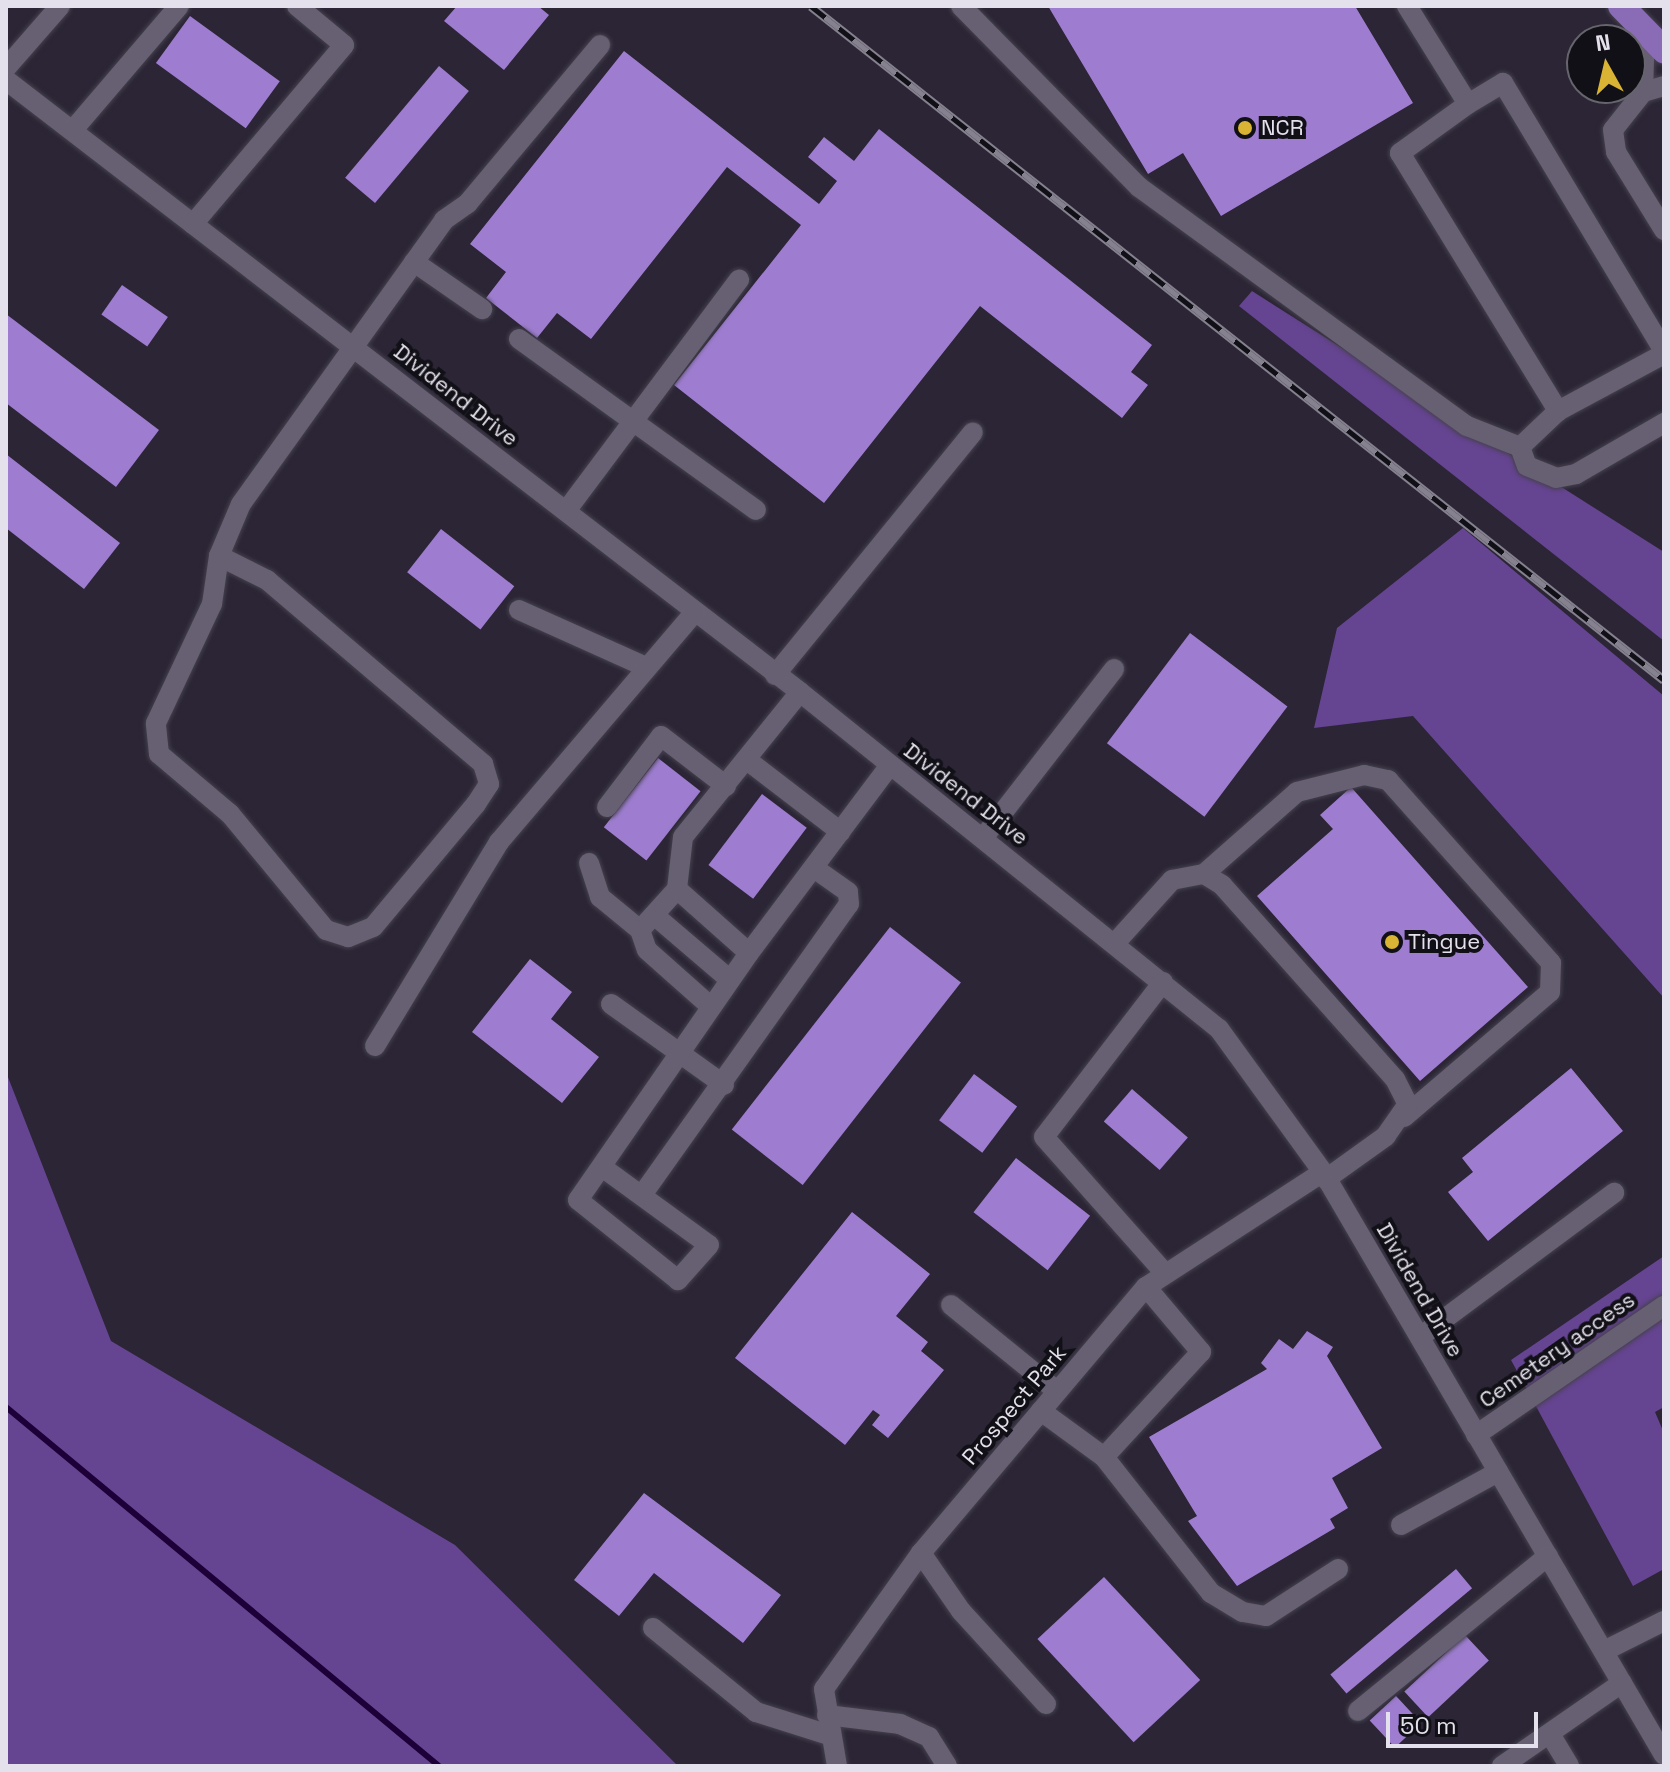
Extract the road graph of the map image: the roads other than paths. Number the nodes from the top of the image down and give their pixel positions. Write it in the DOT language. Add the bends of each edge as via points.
graph roads {
  1 [pos="59,6"];
  2 [pos="179,6"];
  3 [pos="297,6"];
  4 [pos="961,6"];
  5 [pos="1407,6"];
  6 [pos="1621,6"];
  7 [pos="1639,24"];
  8 [pos="1646,31"];
  9 [pos="600,45"];
  10 [pos="1664,50"];
  11 [pos="6,78"];
  12 [pos="1468,104"];
  13 [pos="1634,104"];
  14 [pos="73,130"];
  15 [pos="193,224"];
  16 [pos="1664,230"];
  17 [pos="414,262"];
  18 [pos="739,280"];
  19 [pos="482,309"];
  20 [pos="519,339"];
  21 [pos="354,347"];
  22 [pos="1664,352"];
  23 [pos="1558,411"];
  24 [pos="631,420"];
  25 [pos="1664,423"];
  26 [pos="973,432"];
  27 [pos="1520,447"];
  28 [pos="756,510"];
  29 [pos="566,511"];
  30 [pos="219,556"];
  31 [pos="519,610"];
  32 [pos="695,612"];
  33 [pos="646,667"];
  34 [pos="1114,669"];
  35 [pos="775,675"];
  36 [pos="800,692"];
  37 [pos="747,760"];
  38 [pos="890,765"];
  39 [pos="726,786"];
  40 [pos="607,807"];
  41 [pos="841,832"];
  42 [pos="983,838"];
  43 [pos="589,863"];
  44 [pos="814,868"];
  45 [pos="1204,874"];
  46 [pos="677,889"];
  47 [pos="647,922"];
  48 [pos="1116,942"];
  49 [pos="749,953"];
  50 [pos="730,980"];
  51 [pos="1163,982"];
  52 [pos="611,1004"];
  53 [pos="710,1006"];
  54 [pos="375,1046"];
  55 [pos="679,1051"];
  56 [pos="724,1085"];
  57 [pos="1404,1117"];
  58 [pos="602,1167"];
  59 [pos="1324,1176"];
  60 [pos="1614,1193"];
  61 [pos="642,1195"];
  62 [pos="1164,1272"];
  63 [pos="1146,1287"];
  64 [pos="951,1305"];
  65 [pos="1664,1306"];
  66 [pos="1420,1337"];
  67 [pos="1057,1391"];
  68 [pos="1041,1411"];
  69 [pos="1476,1435"];
  70 [pos="1104,1457"];
  71 [pos="1498,1472"];
  72 [pos="1401,1525"];
  73 [pos="921,1553"];
  74 [pos="1548,1556"];
  75 [pos="1338,1569"];
  76 [pos="1664,1621"];
  77 [pos="653,1628"];
  78 [pos="1604,1651"];
  79 [pos="1622,1683"];
  80 [pos="1046,1704"];
  81 [pos="1358,1711"];
  82 [pos="828,1725"];
  83 [pos="1550,1734"];
  84 [pos="1664,1755"];
  85 [pos="1504,1765"];
  86 [pos="837,1766"];
  87 [pos="947,1766"];
  88 [pos="1569,1766"];
  1 -- 11 [label="street"];
  2 -- 14 [label="street"];
  3 -- 15 [label="street" via="344,45"];
  4 -- 27 [label="street" via="1139,187 1467,426"];
  5 -- 12 [label="street"];
  6 -- 7 [label="main road"];
  8 -- 10 [label="main road"];
  9 -- 17 [label="street"];
  11 -- 14 [label="street, Dividend Drive"];
  12 -- 22 [label="street" via="1503,83"];
  12 -- 23 [label="street" via="1400,153"];
  13 -- 16 [label="street" via="1613,130 1616,152"];
  14 -- 15 [label="street, Dividend Drive"];
  15 -- 21 [label="street, Dividend Drive"];
  17 -- 19 [label="street"];
  17 -- 21 [label="street"];
  18 -- 24 [label="street"];
  20 -- 24 [label="street"];
  21 -- 29 [label="street, Dividend Drive"];
  21 -- 30 [label="street" via="241,504"];
  22 -- 23 [label="street"];
  23 -- 27 [label="street"];
  24 -- 28 [label="street"];
  24 -- 29 [label="street"];
  25 -- 27 [label="street" via="1576,474 1556,478 1527,466"];
  26 -- 35 [label="street"];
  29 -- 32 [label="street, Dividend Drive"];
  30 -- 30 [label="street" via="267,580 483,764 489,784 476,804 373,927 348,937 326,930 230,814 159,754 156,723 212,604"];
  31 -- 33 [label="street"];
  32 -- 33 [label="street"];
  32 -- 35 [label="street, Dividend Drive"];
  33 -- 54 [label="street" via="499,842"];
  34 -- 42 [label="street"];
  35 -- 36 [label="street, Dividend Drive"];
  36 -- 37 [label="street"];
  36 -- 38 [label="street, Dividend Drive"];
  37 -- 39 [label="street"];
  37 -- 41 [label="street"];
  38 -- 41 [label="street"];
  38 -- 42 [label="street, Dividend Drive"];
  39 -- 40 [label="street" via="661,736"];
  39 -- 46 [label="street" via="683,837"];
  41 -- 44 [label="street"];
  42 -- 48 [label="street, Dividend Drive"];
  43 -- 47 [label="street" via="600,897"];
  44 -- 49 [label="street"];
  44 -- 56 [label="street" via="848,892 849,904"];
  45 -- 48 [label="street" via="1172,880"];
  45 -- 57 [label="street" via="1222,885 1395,1079 1408,1104"];
  45 -- 57 [label="street, Prospect Park" via="1297,792 1364,775 1388,780 1551,963 1550,992"];
  46 -- 47 [label="street"];
  46 -- 49 [label="street"];
  47 -- 50 [label="street"];
  47 -- 53 [label="street" via="647,950"];
  48 -- 51 [label="street, Dividend Drive"];
  49 -- 50 [label="street"];
  50 -- 53 [label="street"];
  51 -- 59 [label="street, Dividend Drive" via="1251,1065"];
  51 -- 62 [label="street" via="1044,1137"];
  52 -- 55 [label="street"];
  53 -- 55 [label="street"];
  55 -- 56 [label="street"];
  55 -- 58 [label="street"];
  56 -- 61 [label="street"];
  57 -- 59 [label="street, Prospect Park"];
  58 -- 61 [label="street"];
  58 -- 61 [label="street" via="578,1200 678,1280 709,1245"];
  59 -- 62 [label="street, Prospect Park"];
  59 -- 66 [label="street, Dividend Drive"];
  60 -- 66 [label="street"];
  62 -- 63 [label="street, Prospect Park"];
  63 -- 67 [label="street, Prospect Park"];
  63 -- 70 [label="street" via="1201,1352"];
  64 -- 67 [label="street"];
  65 -- 69 [label="street, Cemetery access"];
  66 -- 69 [label="street, Dividend Drive"];
  67 -- 68 [label="street, Prospect Park"];
  68 -- 70 [label="street"];
  68 -- 73 [label="street, Prospect Park"];
  69 -- 71 [label="street, Dividend Drive"];
  70 -- 75 [label="street" via="1211,1593 1243,1612 1266,1616"];
  71 -- 72 [label="street"];
  71 -- 74 [label="street, Dividend Drive"];
  73 -- 80 [label="street" via="961,1611"];
  73 -- 82 [label="street, Prospect Park" via="824,1689"];
  74 -- 78 [label="street, Dividend Drive"];
  74 -- 81 [label="street"];
  76 -- 78 [label="street"];
  77 -- 82 [label="street" via="756,1712"];
  78 -- 79 [label="street, Dividend Drive"];
  79 -- 83 [label="street"];
  79 -- 84 [label="street, Dividend Drive"];
  82 -- 86 [label="street"];
  82 -- 87 [label="street" via="900,1724 929,1737"];
  83 -- 85 [label="street"];
  83 -- 88 [label="street"];
}
